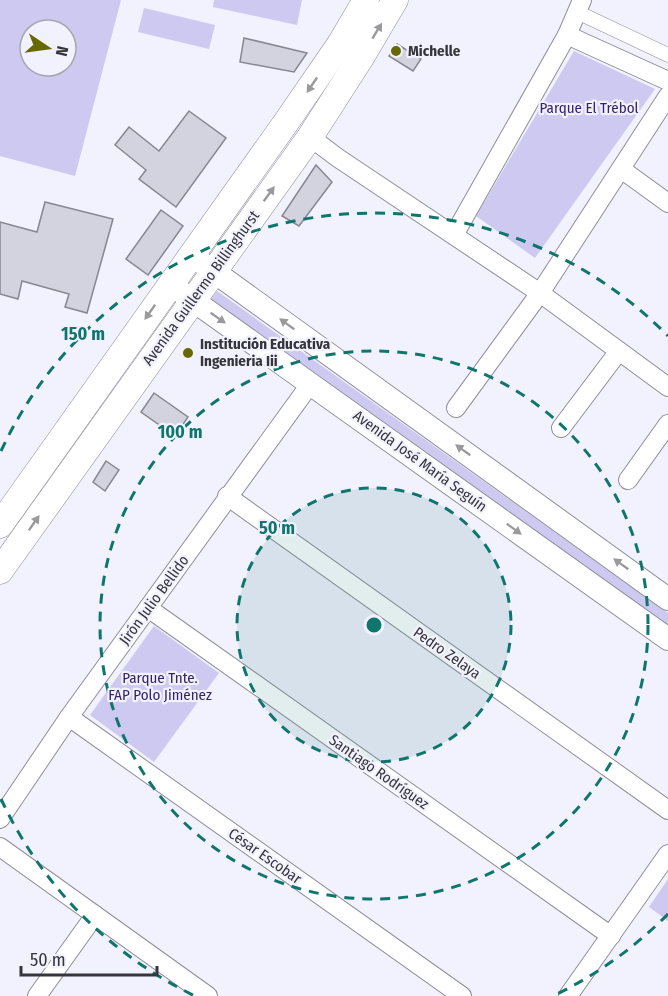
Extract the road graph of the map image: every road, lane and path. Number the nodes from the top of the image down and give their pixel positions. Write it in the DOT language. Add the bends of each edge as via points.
graph roads {
  1 [pos="366,0"];
  2 [pos="395,0"];
  3 [pos="580,6"];
  4 [pos="567,35"];
  5 [pos="668,55"];
  6 [pos="668,81"];
  7 [pos="668,96"];
  8 [pos="310,137"];
  9 [pos="621,169"];
  10 [pos="668,203"];
  11 [pos="454,235"];
  12 [pos="191,255"];
  13 [pos="214,271"];
  14 [pos="170,284"];
  15 [pos="540,293"];
  16 [pos="192,299"];
  17 [pos="619,351"];
  18 [pos="310,383"];
  19 [pos="668,387"];
  20 [pos="456,408"];
  21 [pos="668,423"];
  22 [pos="561,428"];
  23 [pos="628,480"];
  24 [pos="227,496"];
  25 [pos="0,525"];
  26 [pos="0,571"];
  27 [pos="668,599"];
  28 [pos="148,609"];
  29 [pos="668,639"];
  30 [pos="69,717"];
  31 [pos="668,810"];
  32 [pos="0,819"];
  33 [pos="0,847"];
  34 [pos="668,854"];
  35 [pos="95,915"];
  36 [pos="610,936"];
  37 [pos="37,996"];
  38 [pos="208,996"];
  39 [pos="462,996"];
  40 [pos="568,996"];
  1 -- 12 [label="main road, Avenida Guillermo Billinghurst, one-way" via="340,44"];
  8 -- 2 [label="main road, Avenida Guillermo Billinghurst, one-way"];
  3 -- 4 [label="street"];
  3 -- 5 [label="street"];
  4 -- 6 [label="street"];
  4 -- 11 [label="street"];
  7 -- 9 [label="street"];
  8 -- 11 [label="street"];
  13 -- 8 [label="main road, Avenida Guillermo Billinghurst, one-way"];
  9 -- 10 [label="street"];
  9 -- 15 [label="street"];
  11 -- 15 [label="street"];
  12 -- 13 [label="street"];
  12 -- 14 [label="main road, Avenida Guillermo Billinghurst"];
  13 -- 16 [label="main road, Avenida Guillermo Billinghurst"];
  27 -- 13 [label="street, one-way"];
  14 -- 16 [label="street, Avenida José María Seguín"];
  14 -- 25 [label="main road, Avenida Guillermo Billinghurst, one-way"];
  15 -- 17 [label="street"];
  15 -- 20 [label="street"];
  16 -- 18 [label="street, Avenida José María Seguín, one-way"];
  26 -- 16 [label="main road, Avenida Guillermo Billinghurst, one-way"];
  17 -- 19 [label="street"];
  17 -- 22 [label="street"];
  18 -- 24 [label="street, Jirón Julio Bellido"];
  18 -- 29 [label="street, Avenida José María Seguín, one-way"];
  21 -- 23 [label="street"];
  24 -- 28 [label="street, Jirón Julio Bellido"];
  24 -- 31 [label="street, Pedro Zelaya"];
  28 -- 30 [label="street, Jirón Julio Bellido"];
  28 -- 36 [label="street, Santiago Rodríguez"];
  30 -- 32 [label="street, Jirón Julio Bellido"];
  30 -- 39 [label="street, César Escobar"];
  33 -- 35 [label="street"];
  34 -- 36 [label="street"];
  35 -- 37 [label="street"];
  35 -- 38 [label="street"];
  36 -- 40 [label="street"];
}
